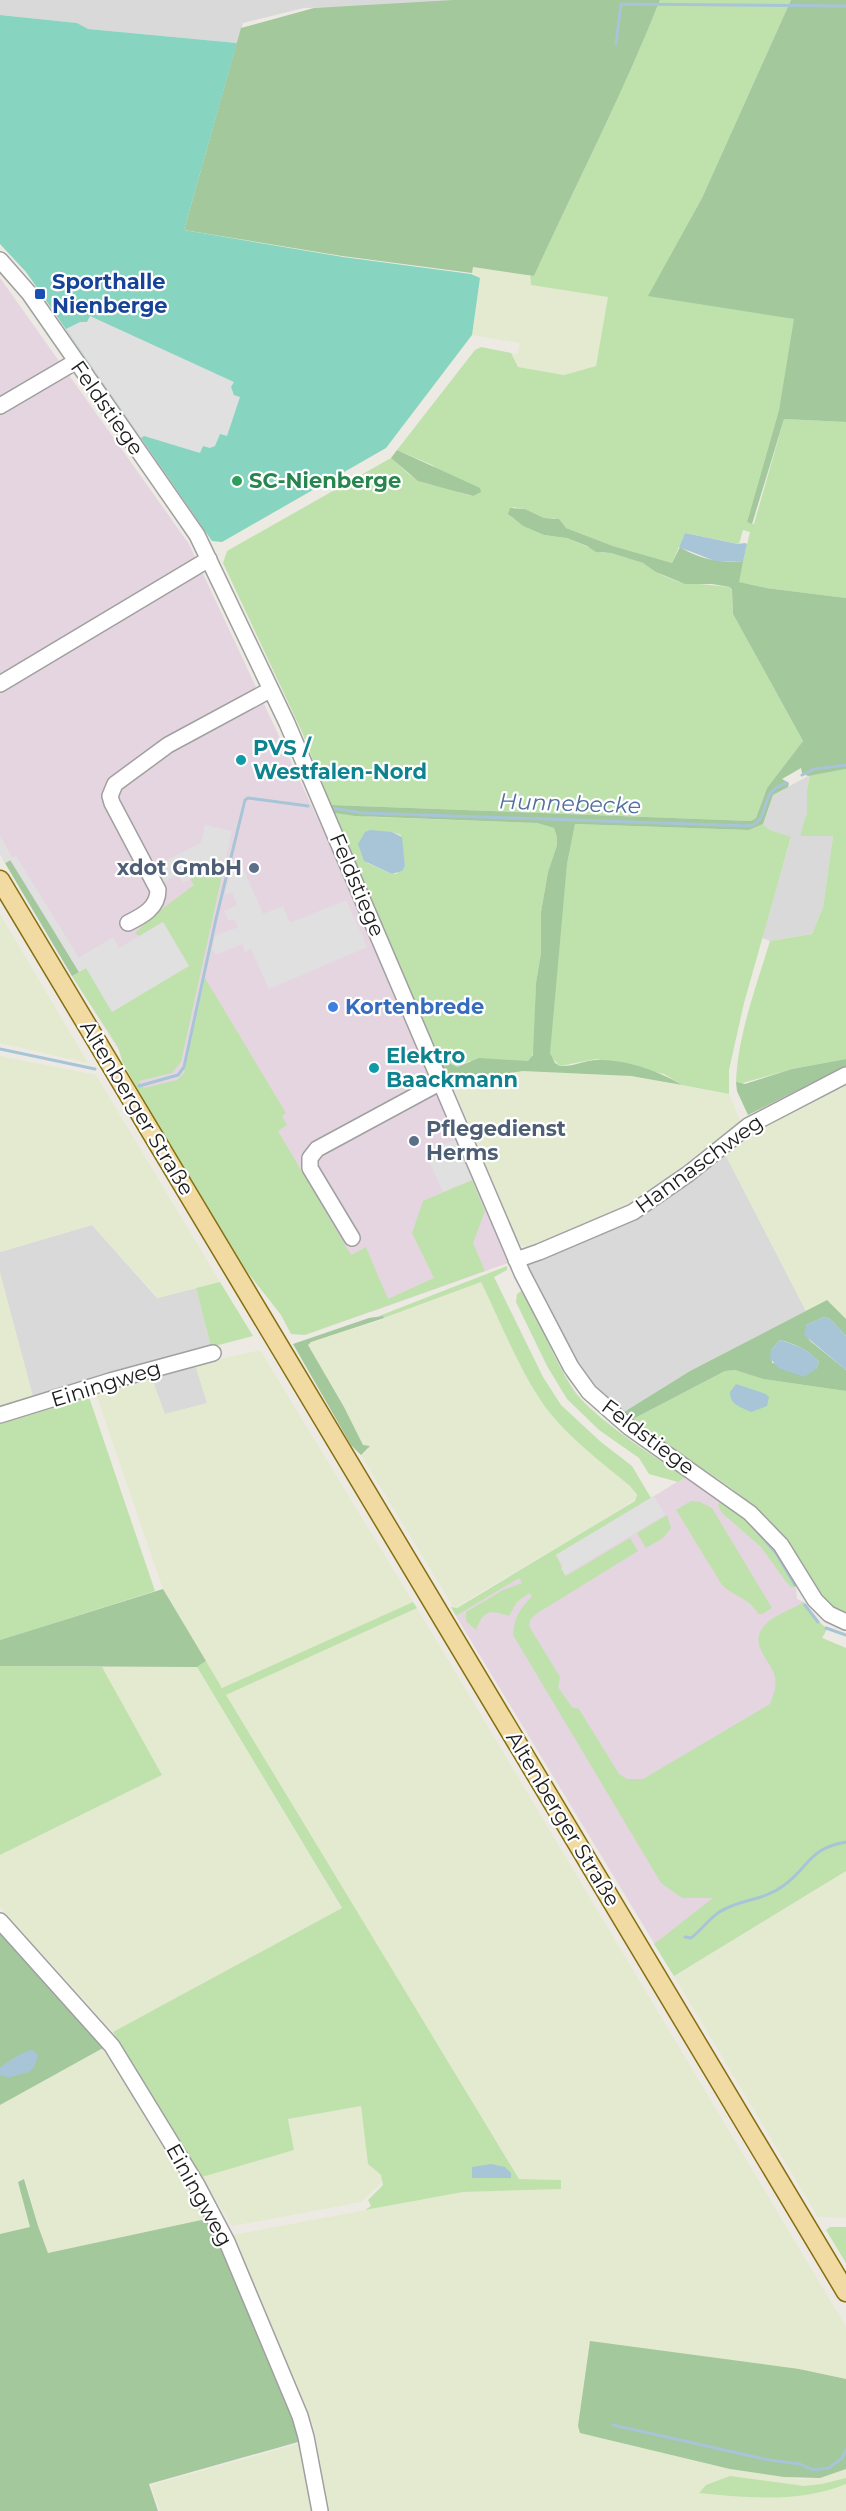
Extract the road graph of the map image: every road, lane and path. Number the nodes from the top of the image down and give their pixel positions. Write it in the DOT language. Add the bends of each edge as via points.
graph roads {
  1 [pos="0,260"];
  2 [pos="75,362"];
  3 [pos="0,406"];
  4 [pos="209,560"];
  5 [pos="0,684"];
  6 [pos="270,690"];
  7 [pos="0,880"];
  8 [pos="128,923"];
  9 [pos="846,1075"];
  10 [pos="441,1082"];
  11 [pos="352,1238"];
  12 [pos="516,1260"];
  13 [pos="213,1353"];
  14 [pos="0,1415"];
  15 [pos="846,1622"];
  16 [pos="0,1921"];
  17 [pos="846,2292"];
  18 [pos="320,2511"];
  1 -- 2 [label="street, Feldstiege" via="29,293"];
  2 -- 3 [label="street"];
  2 -- 4 [label="street, Feldstiege" via="197,535"];
  4 -- 5 [label="street"];
  4 -- 6 [label="street, Feldstiege"];
  6 -- 8 [label="street" via="168,745 115,784 112,802 158,890 153,906"];
  6 -- 10 [label="street, Feldstiege"];
  7 -- 17 [label="main road, Altenberger Straße"];
  9 -- 12 [label="street, Hannaschweg" via="748,1126 633,1212"];
  10 -- 11 [label="street" via="317,1149 310,1158 310,1168"];
  10 -- 12 [label="street, Feldstiege"];
  12 -- 15 [label="street, Feldstiege" via="570,1367 589,1392 630,1428 750,1513 781,1545 815,1600 829,1614"];
  13 -- 14 [label="street, Einingweg"];
  16 -- 18 [label="street, Einingweg" via="112,2046 197,2185 227,2242 300,2416"];
}
